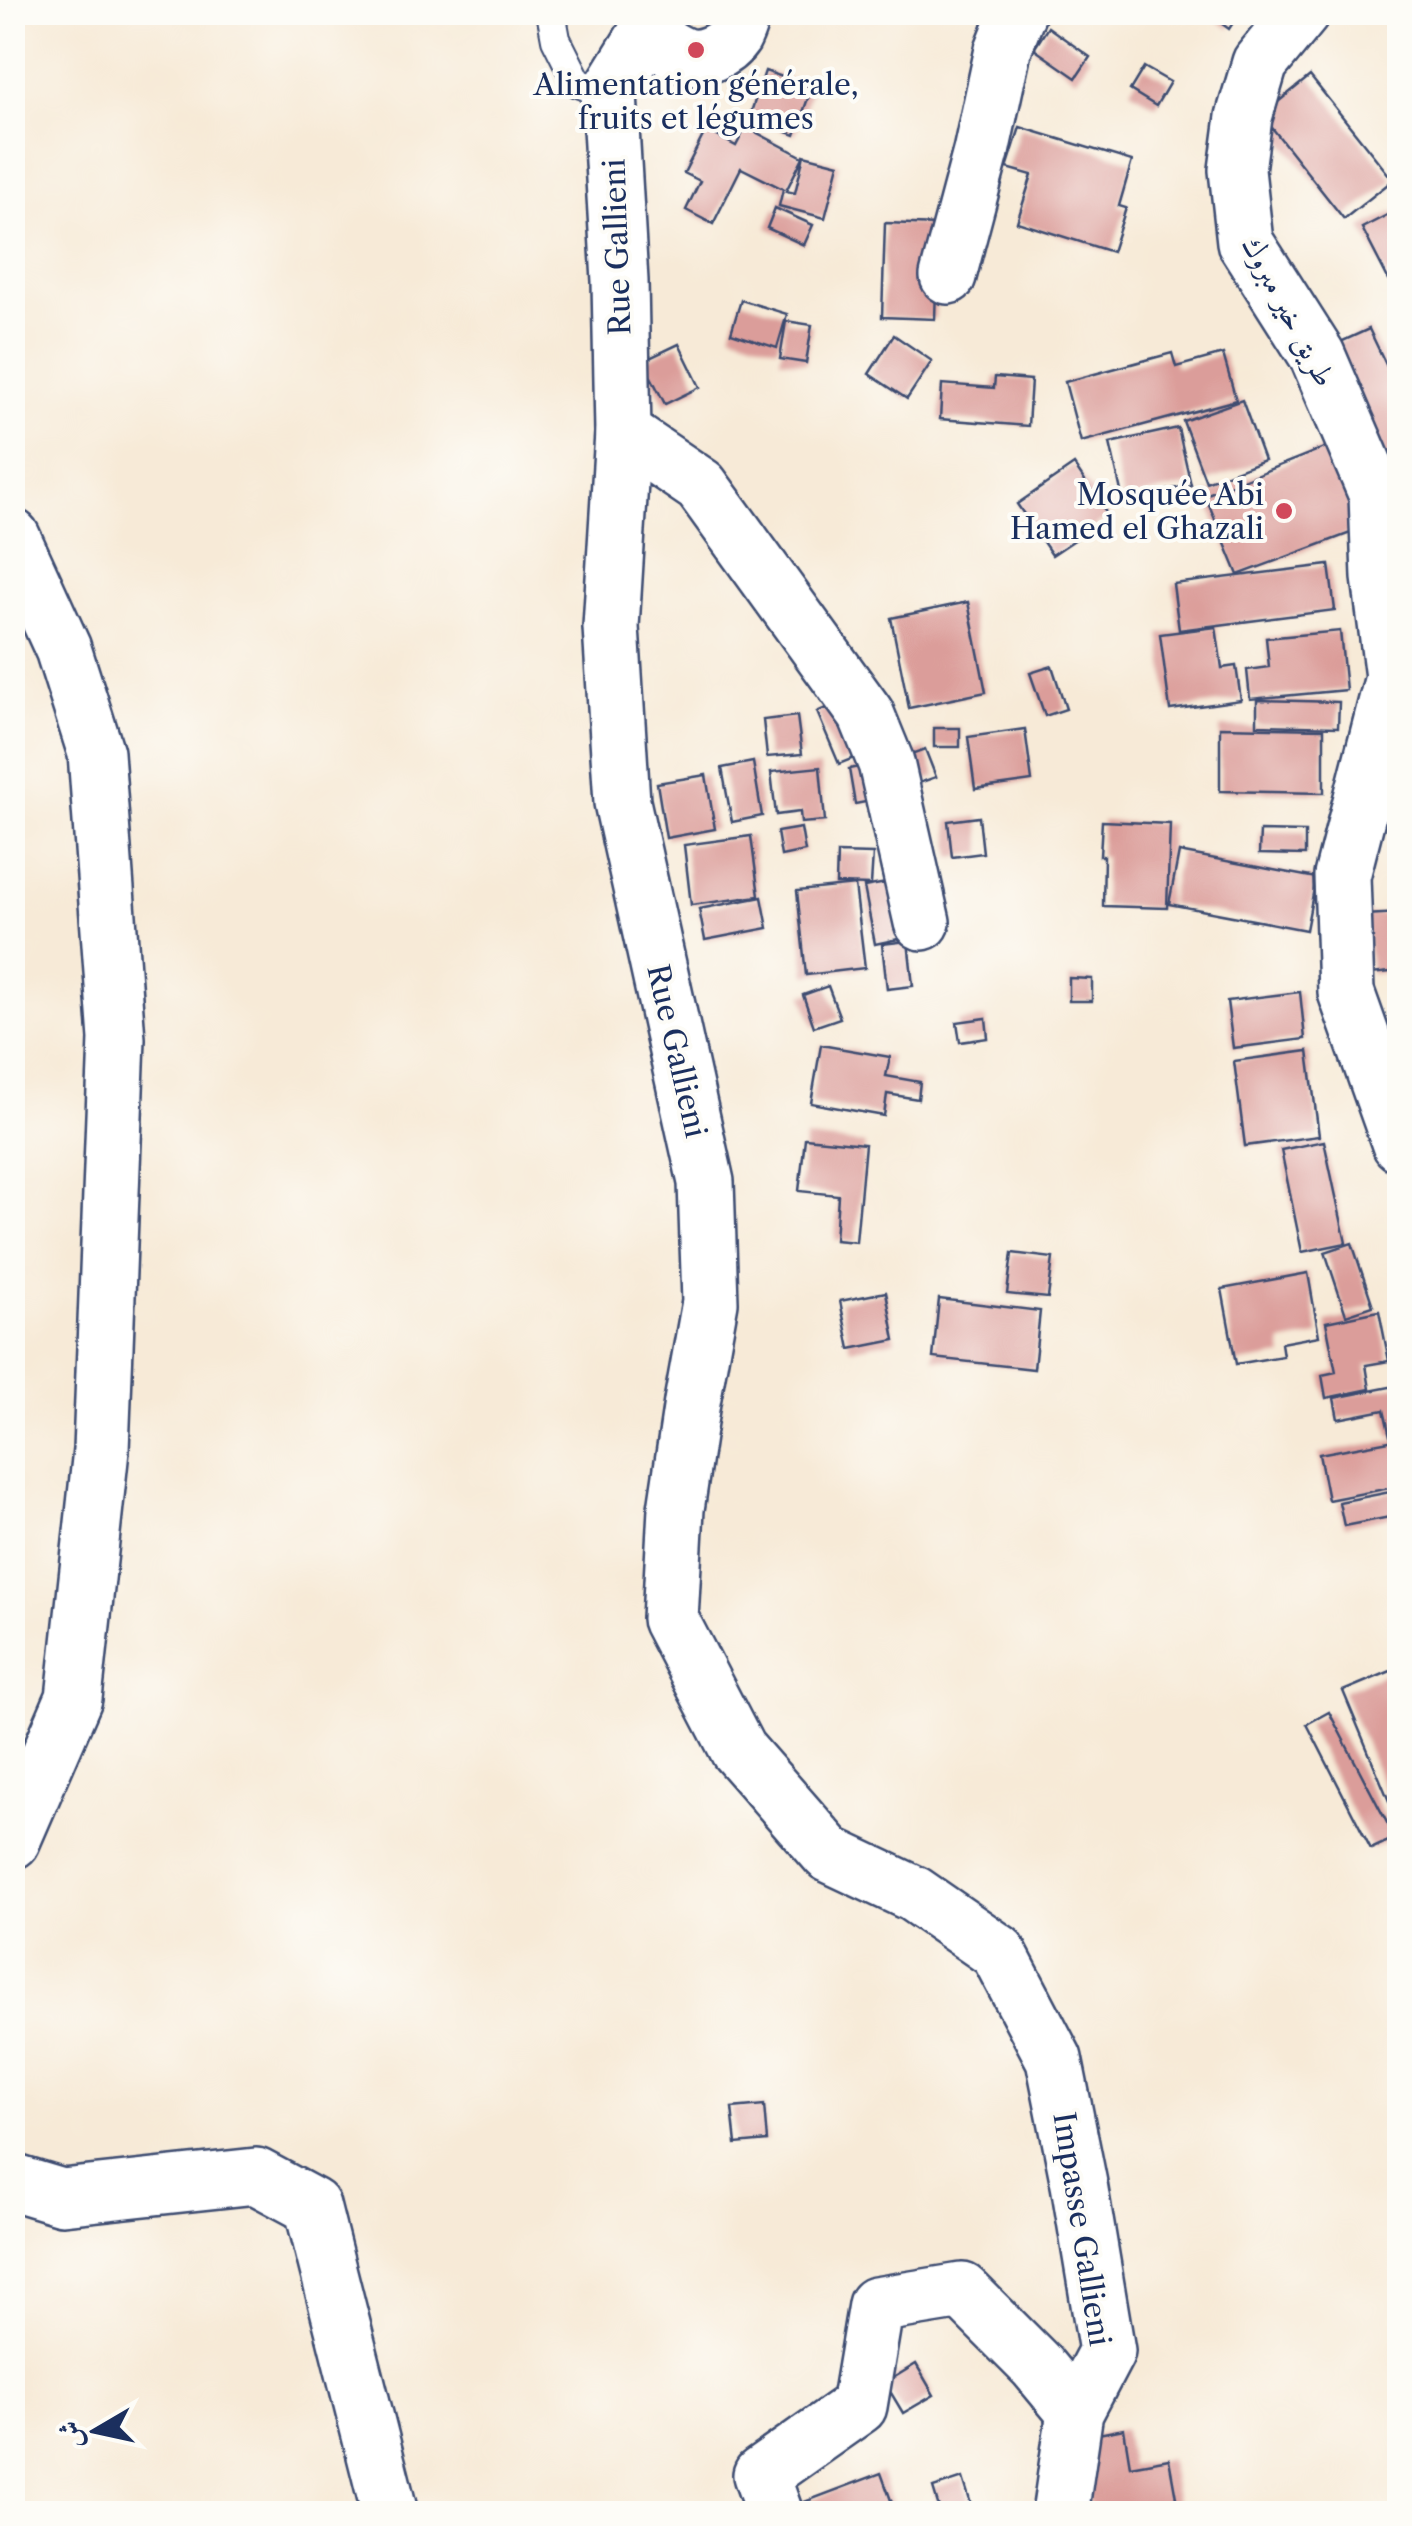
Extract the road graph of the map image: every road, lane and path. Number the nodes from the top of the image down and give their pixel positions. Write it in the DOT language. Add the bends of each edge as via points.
graph roads {
  1 [pos="551,12"];
  2 [pos="742,12"];
  3 [pos="1018,12"];
  4 [pos="1302,12"];
  5 [pos="649,23"];
  6 [pos="610,94"];
  7 [pos="948,276"];
  8 [pos="623,434"];
  9 [pos="12,537"];
  10 [pos="922,922"];
  11 [pos="1400,1144"];
  12 [pos="12,1841"];
  13 [pos="998,1952"];
  14 [pos="12,2182"];
  15 [pos="1075,2412"];
  16 [pos="390,2514"];
  17 [pos="775,2514"];
  18 [pos="1060,2514"];
  1 -- 6 [label="lane" via="578,83"];
  2 -- 5 [label="street" via="730,42 704,56 684,56"];
  3 -- 7 [label="street"];
  4 -- 11 [label="street, طريق خير مبروك" via="1260,63 1237,170 1245,242 1317,355 1377,495 1393,677 1342,876 1346,992"];
  5 -- 6 [label="street"];
  6 -- 8 [label="street, Rue Gallieni"];
  8 -- 10 [label="street" via="702,486 866,714 886,763"];
  8 -- 13 [label="street, Rue Gallieni" via="611,628 622,802 706,1182 710,1302 676,1509 670,1619 738,1750 830,1854 914,1894"];
  9 -- 12 [label="street" via="62,649 96,752 118,1039 101,1450 74,1698"];
  13 -- 15 [label="street, Impasse Gallieni" via="1054,2059 1080,2184 1106,2350"];
  14 -- 16 [label="street" via="62,2197 256,2176 312,2206"];
  15 -- 17 [label="street" via="962,2291 876,2305 859,2406 762,2474"];
  15 -- 18 [label="street, Impasse Gallieni"];
}
